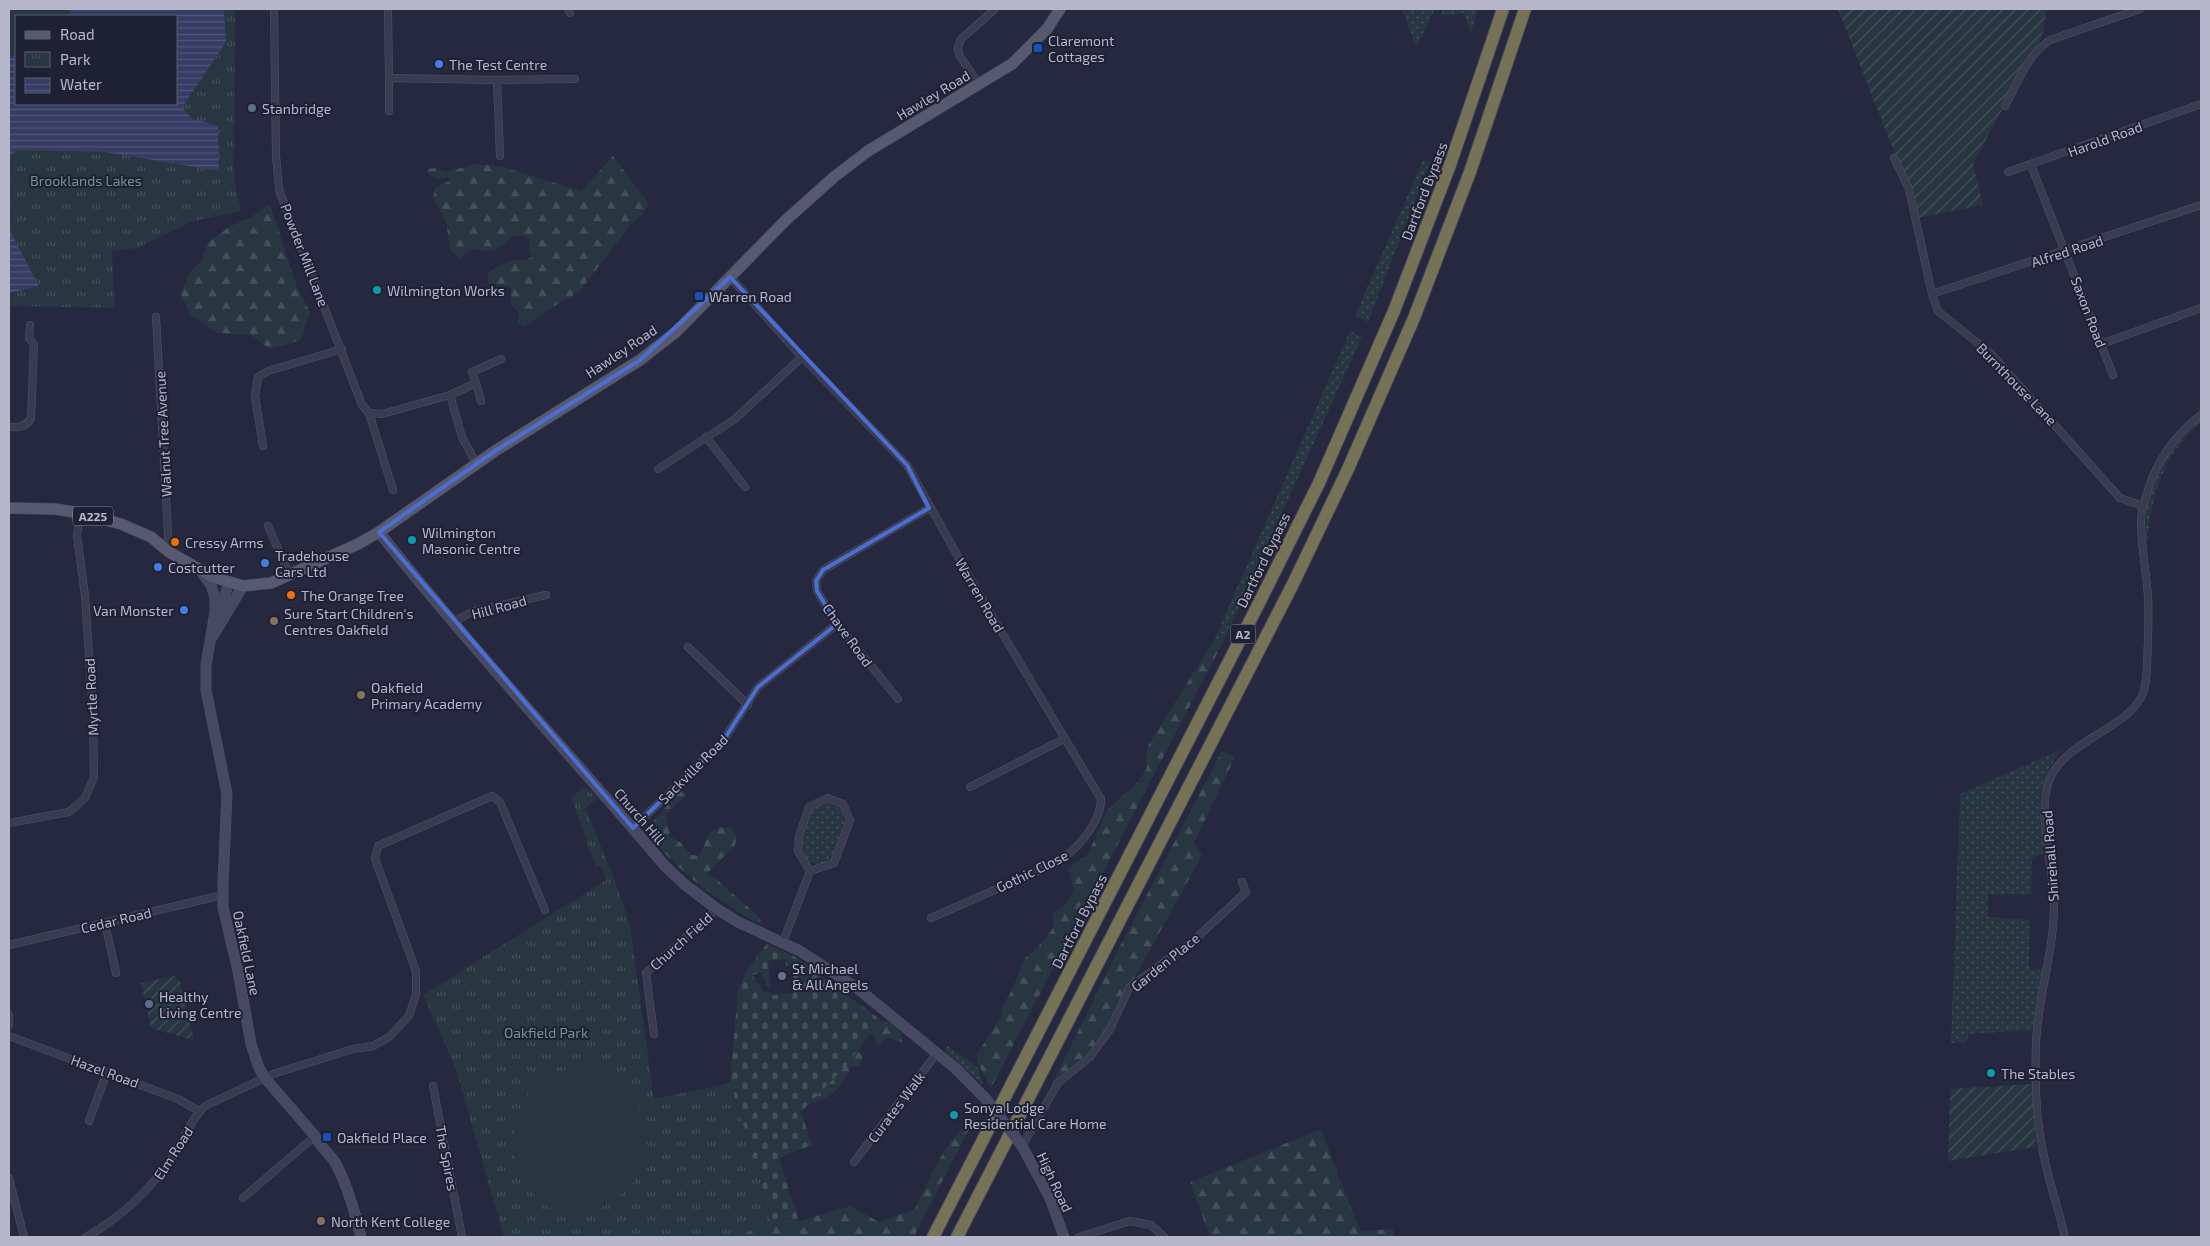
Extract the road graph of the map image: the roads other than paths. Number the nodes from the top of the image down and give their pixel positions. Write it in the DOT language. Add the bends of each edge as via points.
graph roads {
  1 [pos="274,9"];
  2 [pos="388,9"];
  3 [pos="995,9"];
  4 [pos="1060,9"];
  5 [pos="1503,9"];
  6 [pos="1525,9"];
  7 [pos="2140,9"];
  8 [pos="389,78"];
  9 [pos="575,79"];
  10 [pos="497,80"];
  11 [pos="979,84"];
  12 [pos="2201,104"];
  13 [pos="2005,106"];
  14 [pos="389,111"];
  15 [pos="500,156"];
  16 [pos="1894,158"];
  17 [pos="2031,165"];
  18 [pos="2008,172"];
  19 [pos="2201,205"];
  20 [pos="2065,252"];
  21 [pos="730,277"];
  22 [pos="1932,294"];
  23 [pos="2201,308"];
  24 [pos="156,317"];
  25 [pos="30,325"];
  26 [pos="2101,344"];
  27 [pos="342,350"];
  28 [pos="802,358"];
  29 [pos="501,359"];
  30 [pos="2113,376"];
  31 [pos="476,383"];
  32 [pos="450,395"];
  33 [pos="482,401"];
  34 [pos="369,414"];
  35 [pos="2201,415"];
  36 [pos="9,427"];
  37 [pos="706,437"];
  38 [pos="263,446"];
  39 [pos="477,464"];
  40 [pos="658,469"];
  41 [pos="745,487"];
  42 [pos="393,490"];
  43 [pos="2143,506"];
  44 [pos="9,508"];
  45 [pos="929,508"];
  46 [pos="80,513"];
  47 [pos="268,526"];
  48 [pos="379,532"];
  49 [pos="169,552"];
  50 [pos="200,570"];
  51 [pos="290,576"];
  52 [pos="229,583"];
  53 [pos="243,586"];
  54 [pos="546,595"];
  55 [pos="453,622"];
  56 [pos="837,624"];
  57 [pos="210,642"];
  58 [pos="688,647"];
  59 [pos="898,700"];
  60 [pos="748,705"];
  61 [pos="1064,739"];
  62 [pos="970,787"];
  63 [pos="1098,794"];
  64 [pos="9,823"];
  65 [pos="633,828"];
  66 [pos="810,871"];
  67 [pos="1242,882"];
  68 [pos="223,895"];
  69 [pos="717,909"];
  70 [pos="545,910"];
  71 [pos="930,918"];
  72 [pos="105,923"];
  73 [pos="783,942"];
  74 [pos="9,944"];
  75 [pos="116,973"];
  76 [pos="9,1015"];
  77 [pos="9,1025"];
  78 [pos="654,1034"];
  79 [pos="9,1036"];
  80 [pos="938,1053"];
  81 [pos="107,1072"];
  82 [pos="265,1078"];
  83 [pos="433,1086"];
  84 [pos="199,1111"];
  85 [pos="90,1121"];
  86 [pos="315,1136"];
  87 [pos="1022,1146"];
  88 [pos="854,1162"];
  89 [pos="9,1178"];
  90 [pos="242,1198"];
  91 [pos="460,1235"];
  92 [pos="24,1237"];
  93 [pos="86,1237"];
  94 [pos="362,1237"];
  95 [pos="933,1237"];
  96 [pos="957,1237"];
  97 [pos="1064,1237"];
  98 [pos="1079,1237"];
  99 [pos="1164,1237"];
  100 [pos="2065,1237"];
  1 -- 27 [label="street, Powder Mill Lane" via="276,156 280,190"];
  2 -- 8 [label="street"];
  3 -- 11 [label="street" via="961,39 958,47 959,55"];
  4 -- 11 [label="main road, Hawley Road / A225" via="1047,29 1012,64"];
  5 -- 95 [label="highway, Dartford Bypass / A2" via="1450,165 1394,311 1318,483"];
  6 -- 96 [label="highway, A2" via="1467,182 1414,318 1348,469 1293,584"];
  7 -- 13 [label="street" via="2040,46 2030,58"];
  8 -- 10 [label="street"];
  8 -- 14 [label="street"];
  9 -- 10 [label="street"];
  10 -- 15 [label="street"];
  11 -- 21 [label="main road, Hawley Road / A225" via="868,151 834,177"];
  12 -- 17 [label="street, Harold Road"];
  16 -- 22 [label="street, Burnthouse Lane" via="1909,189"];
  17 -- 18 [label="street, Harold Road"];
  17 -- 20 [label="street, Saxon Road"];
  19 -- 20 [label="street, Alfred Road"];
  20 -- 22 [label="street, Alfred Road"];
  20 -- 26 [label="street, Saxon Road"];
  21 -- 28 [label="street, Warren Road"];
  21 -- 39 [label="main road, Hawley Road / A225" via="676,332 640,360"];
  22 -- 43 [label="street, Burnthouse Lane" via="1938,311 1990,353 2120,498"];
  23 -- 26 [label="street"];
  24 -- 49 [label="street, Walnut Tree Avenue"];
  25 -- 36 [label="street" via="29,338 34,345 31,419 18,428"];
  26 -- 30 [label="street, Saxon Road"];
  27 -- 34 [label="street, Powder Mill Lane" via="362,405"];
  27 -- 38 [label="street" via="268,371 258,377 255,396"];
  28 -- 37 [label="street" via="735,419"];
  28 -- 45 [label="street, Warren Road" via="907,465"];
  29 -- 31 [label="street" via="472,372"];
  31 -- 32 [label="street"];
  31 -- 33 [label="street"];
  32 -- 34 [label="street" via="382,414"];
  32 -- 39 [label="street" via="462,437"];
  34 -- 42 [label="street, Powder Mill Lane"];
  35 -- 43 [label="street, Shirehall Road" via="2178,434 2162,457 2153,473"];
  37 -- 40 [label="street"];
  37 -- 41 [label="street"];
  39 -- 48 [label="main road, Hawley Road / A225"];
  43 -- 100 [label="street, Shirehall Road" via="2141,520 2148,600 2144,690 2130,710 2059,762 2048,782 2044,817 2054,901 2053,937 2038,1022 2036,1094 2042,1146"];
  44 -- 46 [label="main road, A225" via="45,508"];
  45 -- 56 [label="street, Chave Road" via="822,570 816,581 817,591"];
  45 -- 61 [label="street, Warren Road"];
  46 -- 49 [label="main road, A225" via="127,526 151,537"];
  46 -- 64 [label="street, Myrtle Road" via="77,535 86,596 94,777 85,798 69,812"];
  47 -- 51 [label="street"];
  48 -- 51 [label="main road, Hawley Road / A225"];
  48 -- 55 [label="main road, Church Hill"];
  49 -- 50 [label="main road, Hawley Road / A225"];
  50 -- 52 [label="main road, Hawley Road / A225"];
  50 -- 57 [label="main road, Oakfield Lane" via="214,592 215,612"];
  51 -- 53 [label="main road, Hawley Road / A225" via="271,583"];
  52 -- 53 [label="main road, Hawley Road / A225"];
  52 -- 57 [label="main road, Oakfield Lane"];
  53 -- 57 [label="main road, Oakfield Lane"];
  54 -- 55 [label="street, Hill Road" via="474,611"];
  55 -- 65 [label="main road, Church Hill"];
  56 -- 59 [label="street, Chave Road"];
  56 -- 60 [label="street, Sackville Road" via="758,687"];
  57 -- 68 [label="main road, Oakfield Lane" via="206,690 227,794"];
  58 -- 60 [label="street"];
  60 -- 65 [label="street, Sackville Road" via="723,741"];
  61 -- 62 [label="street"];
  61 -- 63 [label="street, Warren Road"];
  63 -- 71 [label="street, Gothic Close" via="1101,803 1097,814 1081,842 1069,854 1058,862"];
  65 -- 69 [label="main road, Church Hill" via="665,866"];
  66 -- 66 [label="street" via="798,851 800,836 809,808 827,798 843,804 850,820 834,864"];
  66 -- 73 [label="street"];
  67 -- 87 [label="street, Garden Place" via="1246,892 1192,941 1129,988 1109,1031 1090,1057 1058,1083"];
  68 -- 72 [label="street, Cedar Road"];
  68 -- 82 [label="main road, Oakfield Lane" via="251,1044"];
  69 -- 73 [label="main road, Church Hill"];
  69 -- 78 [label="street, Church Field" via="646,973"];
  70 -- 82 [label="street, Elm Road" via="500,802 492,796 378,846 375,859 416,971 416,994 409,1016 390,1037 373,1046 353,1049"];
  72 -- 74 [label="street, Cedar Road"];
  72 -- 75 [label="street"];
  73 -- 80 [label="main road, Church Hill" via="857,988"];
  76 -- 77 [label="street"];
  79 -- 81 [label="street, Hazel Road"];
  80 -- 87 [label="main road, High Road, bridge" via="986,1099"];
  80 -- 88 [label="street, Curates Walk"];
  81 -- 84 [label="street, Hazel Road" via="178,1098"];
  81 -- 85 [label="street"];
  82 -- 84 [label="street, Elm Road" via="211,1102"];
  82 -- 86 [label="main road, Oakfield Lane"];
  83 -- 91 [label="street, The Spires"];
  84 -- 93 [label="street, Elm Road" via="177,1151 149,1188 117,1217"];
  86 -- 90 [label="street"];
  86 -- 94 [label="main road, Oakfield Lane" via="334,1161 350,1194"];
  87 -- 97 [label="main road, High Road" via="1050,1198"];
  89 -- 92 [label="street"];
  98 -- 99 [label="street" via="1130,1221 1151,1225"];
}
